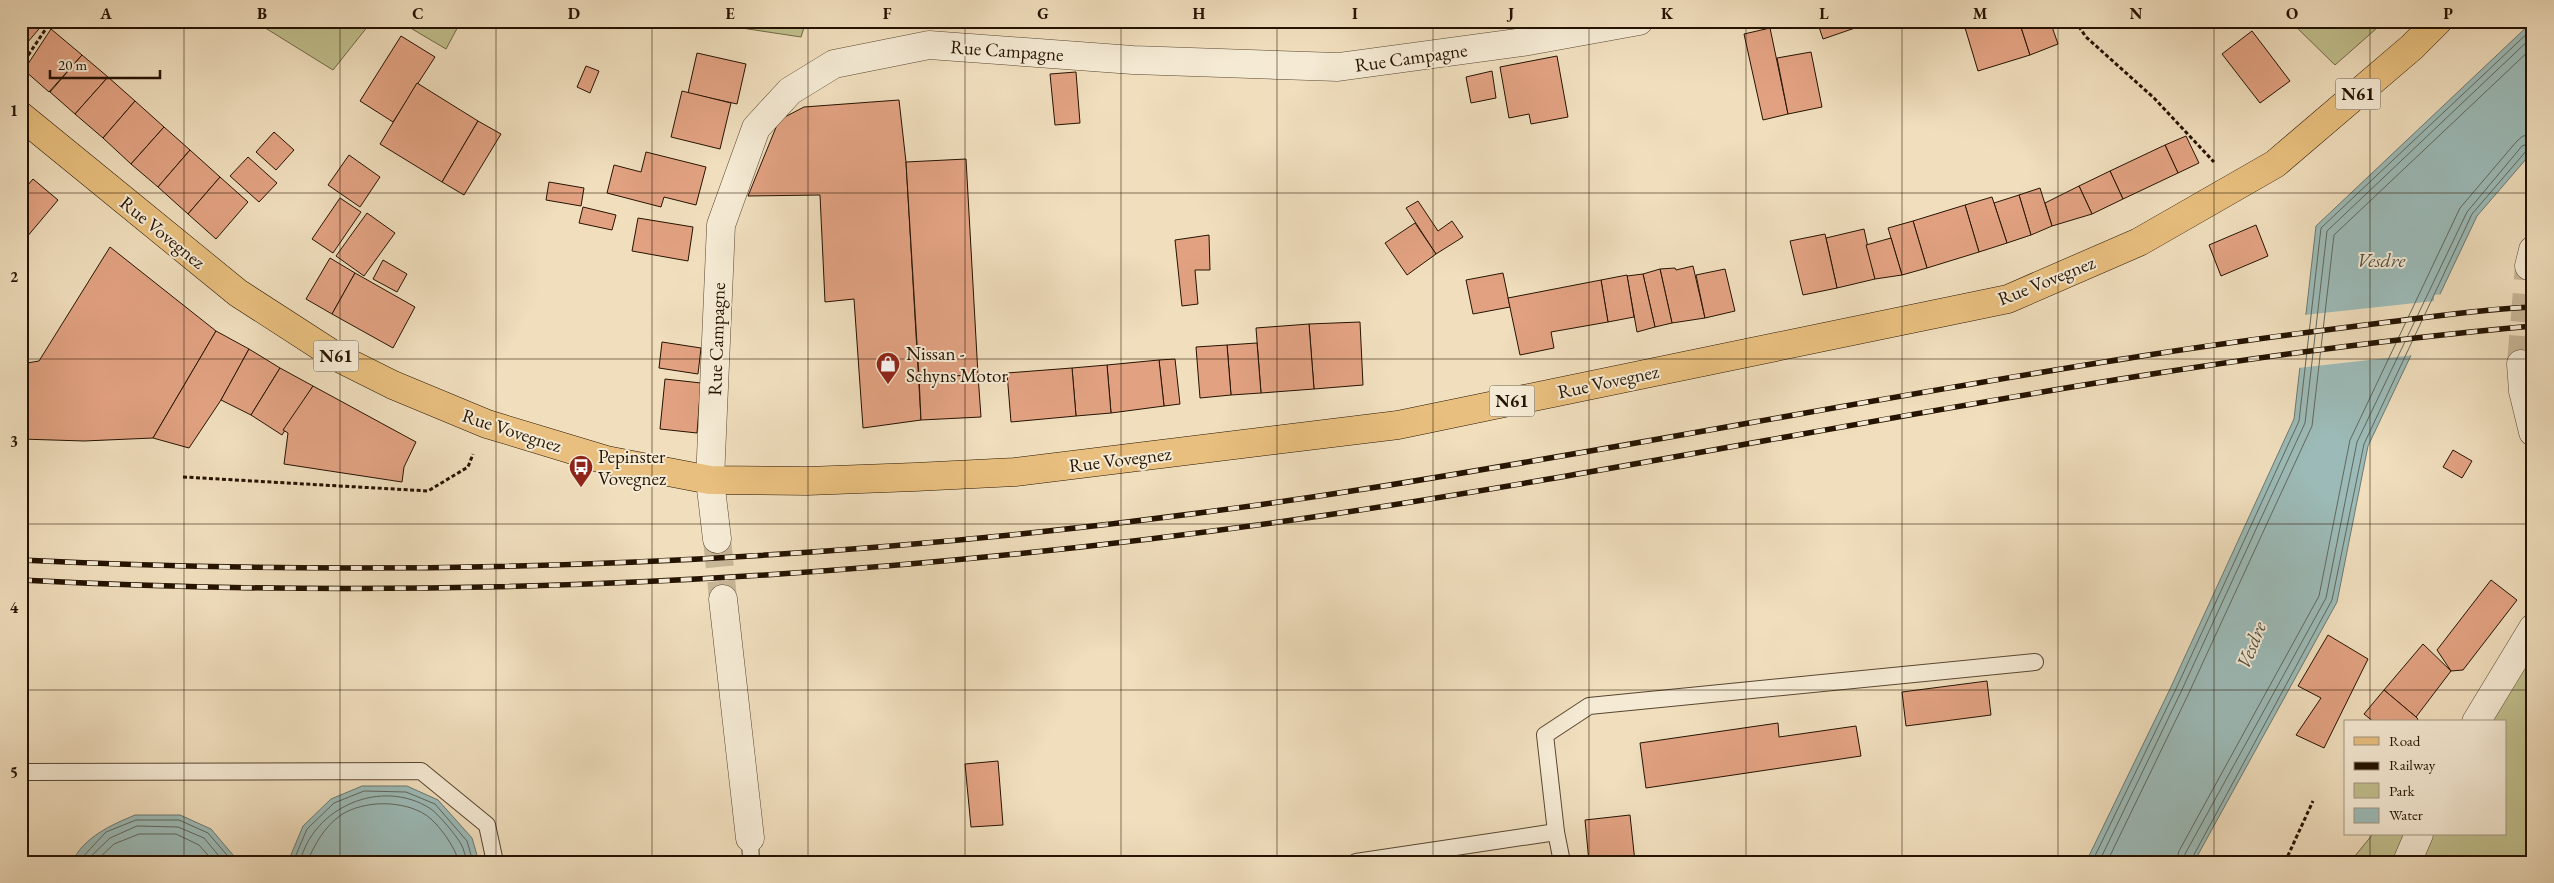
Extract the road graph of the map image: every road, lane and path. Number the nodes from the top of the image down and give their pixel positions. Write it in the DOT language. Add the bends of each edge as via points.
graph roads {
  1 [pos="51,21"];
  2 [pos="1639,21"];
  3 [pos="2075,21"];
  4 [pos="2438,21"];
  5 [pos="21,66"];
  6 [pos="21,116"];
  7 [pos="2232,189"];
  8 [pos="2521,364"];
  9 [pos="486,424"];
  10 [pos="2533,432"];
  11 [pos="183,477"];
  12 [pos="710,480"];
  13 [pos="717,539"];
  14 [pos="723,599"];
  15 [pos="2533,628"];
  16 [pos="2036,662"];
  17 [pos="2477,720"];
  18 [pos="21,772"];
  19 [pos="2313,801"];
  20 [pos="1556,832"];
  21 [pos="2419,836"];
  22 [pos="751,850"];
  23 [pos="494,862"];
  24 [pos="1356,862"];
  25 [pos="1562,862"];
  26 [pos="2285,862"];
  27 [pos="2408,862"];
  1 -- 5 [label="path"];
  2 -- 12 [label="street, Rue Campagne" via="1523,42 1338,67 1132,60 929,44 834,64 790,91 756,128 721,225"];
  3 -- 7 [label="path" via="2086,38 2188,132"];
  4 -- 7 [label="main road, Rue Vovegnez / N61" via="2412,48 2275,164"];
  6 -- 9 [label="main road, Rue Vovegnez / N61" via="238,293 337,357 393,385"];
  7 -- 12 [label="main road, Rue Vovegnez / N61" via="2138,242 2008,299 1398,425 1015,472 807,481"];
  8 -- 10 [label="street"];
  9 -- 11 [label="path" via="468,467 428,491"];
  9 -- 12 [label="main road, Rue Vovegnez / N61" via="606,460"];
  12 -- 13 [label="street, Rue Campagne"];
  14 -- 22 [label="street"];
  15 -- 17 [label="street"];
  16 -- 20 [label="lane" via="1589,706 1545,735"];
  18 -- 23 [label="lane" via="421,771 488,825"];
  19 -- 26 [label="path"];
  20 -- 24 [label="lane"];
  20 -- 25 [label="lane"];
  21 -- 27 [label="street"];
}
